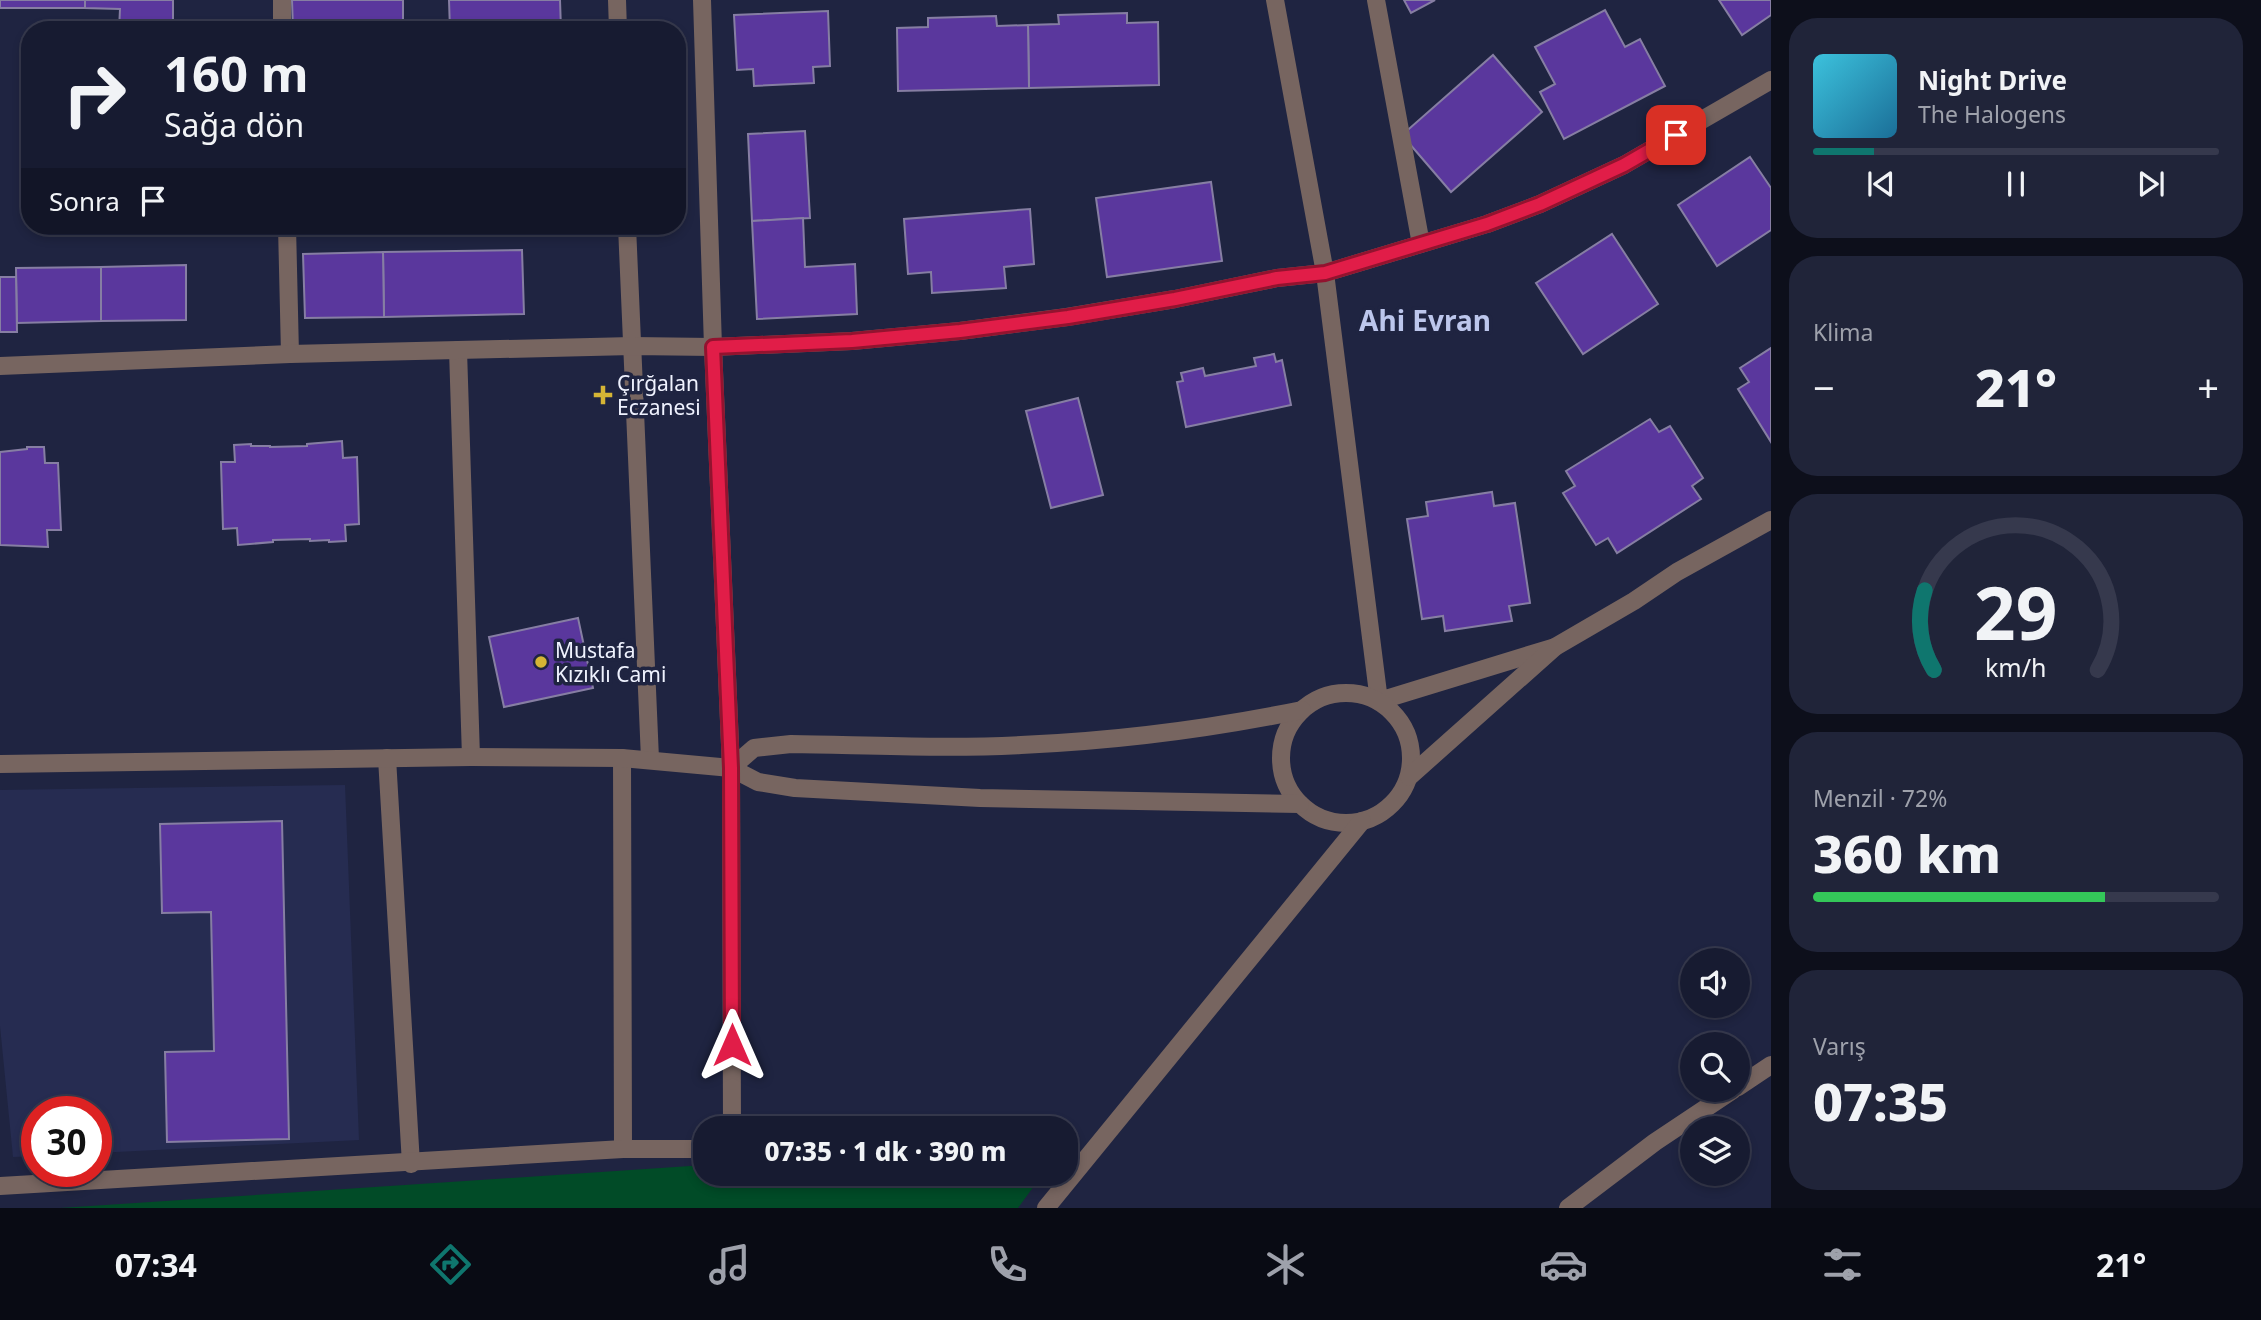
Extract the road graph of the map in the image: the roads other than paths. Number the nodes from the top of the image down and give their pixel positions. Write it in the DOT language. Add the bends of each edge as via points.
graph roads {
  1 [pos="282,0"];
  2 [pos="617,0"];
  3 [pos="702,0"];
  4 [pos="1275,0"];
  5 [pos="1376,0"];
  6 [pos="282,21"];
  7 [pos="618,21"];
  8 [pos="1771,80"];
  9 [pos="287,235"];
  10 [pos="627,235"];
  11 [pos="1421,244"];
  12 [pos="1325,273"];
  13 [pos="632,346"];
  14 [pos="713,347"];
  15 [pos="458,350"];
  16 [pos="290,354"];
  17 [pos="0,366"];
  18 [pos="1771,520"];
  19 [pos="1555,647"];
  20 [pos="1379,701"];
  21 [pos="1302,710"];
  22 [pos="471,757"];
  23 [pos="387,758"];
  24 [pos="622,758"];
  25 [pos="650,759"];
  26 [pos="0,764"];
  27 [pos="731,768"];
  28 [pos="1409,777"];
  29 [pos="1300,804"];
  30 [pos="1362,821"];
  31 [pos="1771,1065"];
  32 [pos="1750,1079"];
  33 [pos="1715,1102"];
  34 [pos="732,1116"];
  35 [pos="623,1149"];
  36 [pos="693,1149"];
  37 [pos="411,1164"];
  38 [pos="0,1186"];
  39 [pos="1046,1208"];
  40 [pos="1568,1208"];
  1 -- 6 [label="street"];
  2 -- 7 [label="street"];
  3 -- 14 [label="street"];
  4 -- 12 [label="street"];
  5 -- 11 [label="street"];
  8 -- 11 [label="street" via="1591,181 1487,224"];
  9 -- 16 [label="street"];
  10 -- 13 [label="street"];
  11 -- 12 [label="street"];
  12 -- 14 [label="street" via="960,331"];
  12 -- 20 [label="street"];
  13 -- 14 [label="street"];
  13 -- 15 [label="street"];
  13 -- 25 [label="street"];
  14 -- 27 [label="street"];
  15 -- 16 [label="street"];
  15 -- 22 [label="street"];
  16 -- 17 [label="street"];
  18 -- 19 [label="street"];
  19 -- 20 [label="street"];
  19 -- 28 [label="street"];
  20 -- 21 [label="street" via="1339,692"];
  20 -- 28 [label="street" via="1407,733 1412,755"];
  21 -- 27 [label="street" via="1234,724 1019,746 791,744 754,748"];
  21 -- 29 [label="street" via="1289,726 1282,746 1288,787"];
  22 -- 23 [label="street"];
  22 -- 24 [label="street"];
  23 -- 26 [label="street"];
  23 -- 37 [label="street"];
  24 -- 25 [label="street"];
  24 -- 35 [label="street"];
  25 -- 27 [label="street"];
  27 -- 29 [label="street" via="758,782 795,788 980,798"];
  27 -- 34 [label="street"];
  28 -- 30 [label="street" via="1399,797 1383,812"];
  29 -- 30 [label="street" via="1329,820"];
  30 -- 39 [label="street"];
  31 -- 32 [label="street"];
  33 -- 40 [label="street"];
  35 -- 36 [label="street"];
  35 -- 37 [label="street"];
  37 -- 38 [label="street"];
}
